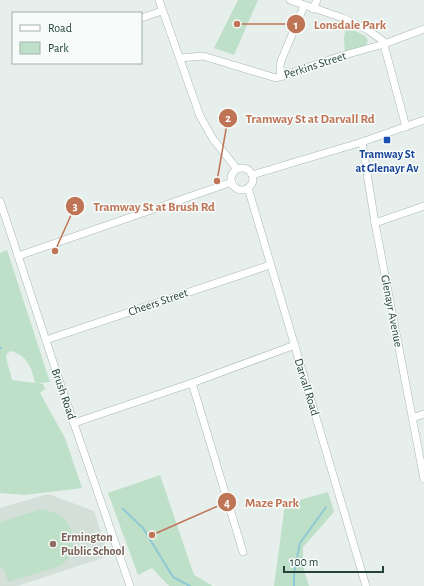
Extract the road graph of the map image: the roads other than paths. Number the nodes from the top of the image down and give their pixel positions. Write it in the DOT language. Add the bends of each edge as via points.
graph roads {
  1 [pos="158,0"];
  2 [pos="317,0"];
  3 [pos="293,1"];
  4 [pos="304,6"];
  5 [pos="313,9"];
  6 [pos="162,11"];
  7 [pos="142,18"];
  8 [pos="424,29"];
  9 [pos="384,44"];
  10 [pos="180,58"];
  11 [pos="281,77"];
  12 [pos="424,120"];
  13 [pos="406,127"];
  14 [pos="362,142"];
  15 [pos="237,169"];
  16 [pos="252,175"];
  17 [pos="232,182"];
  18 [pos="248,188"];
  19 [pos="0,201"];
  20 [pos="424,206"];
  21 [pos="374,223"];
  22 [pos="18,256"];
  23 [pos="270,265"];
  24 [pos="46,340"];
  25 [pos="295,345"];
  26 [pos="192,384"];
  27 [pos="424,414"];
  28 [pos="412,418"];
  29 [pos="74,423"];
  30 [pos="424,479"];
  31 [pos="243,552"];
  32 [pos="130,586"];
  33 [pos="366,586"];
  1 -- 6 [label="street"];
  2 -- 5 [label="street"];
  3 -- 4 [label="street"];
  4 -- 5 [label="street"];
  4 -- 11 [label="street" via="281,61"];
  5 -- 9 [label="street" via="343,18 368,30"];
  6 -- 7 [label="street"];
  6 -- 10 [label="street"];
  8 -- 9 [label="street, Perkins Street"];
  9 -- 11 [label="street, Perkins Street"];
  9 -- 13 [label="street"];
  10 -- 11 [label="street, Perkins Street" via="203,56 276,78"];
  10 -- 15 [label="street" via="200,116"];
  12 -- 13 [label="street"];
  13 -- 14 [label="street"];
  14 -- 16 [label="street"];
  14 -- 21 [label="street, Glenayr Avenue"];
  15 -- 16 [label="street" via="247,169"];
  15 -- 17 [label="street" via="232,175"];
  16 -- 18 [label="street" via="253,181"];
  17 -- 18 [label="street" via="238,189"];
  17 -- 22 [label="street"];
  18 -- 23 [label="street, Darvall Road"];
  19 -- 22 [label="street, Brush Road"];
  20 -- 21 [label="street"];
  21 -- 28 [label="street, Glenayr Avenue"];
  22 -- 24 [label="street, Brush Road"];
  23 -- 24 [label="street, Cheers Street"];
  23 -- 25 [label="street, Darvall Road"];
  24 -- 29 [label="street, Brush Road"];
  25 -- 26 [label="street"];
  25 -- 33 [label="street, Darvall Road"];
  26 -- 29 [label="street"];
  26 -- 31 [label="street"];
  27 -- 28 [label="street"];
  28 -- 30 [label="street, Glenayr Avenue"];
  29 -- 32 [label="street, Brush Road"];
}
